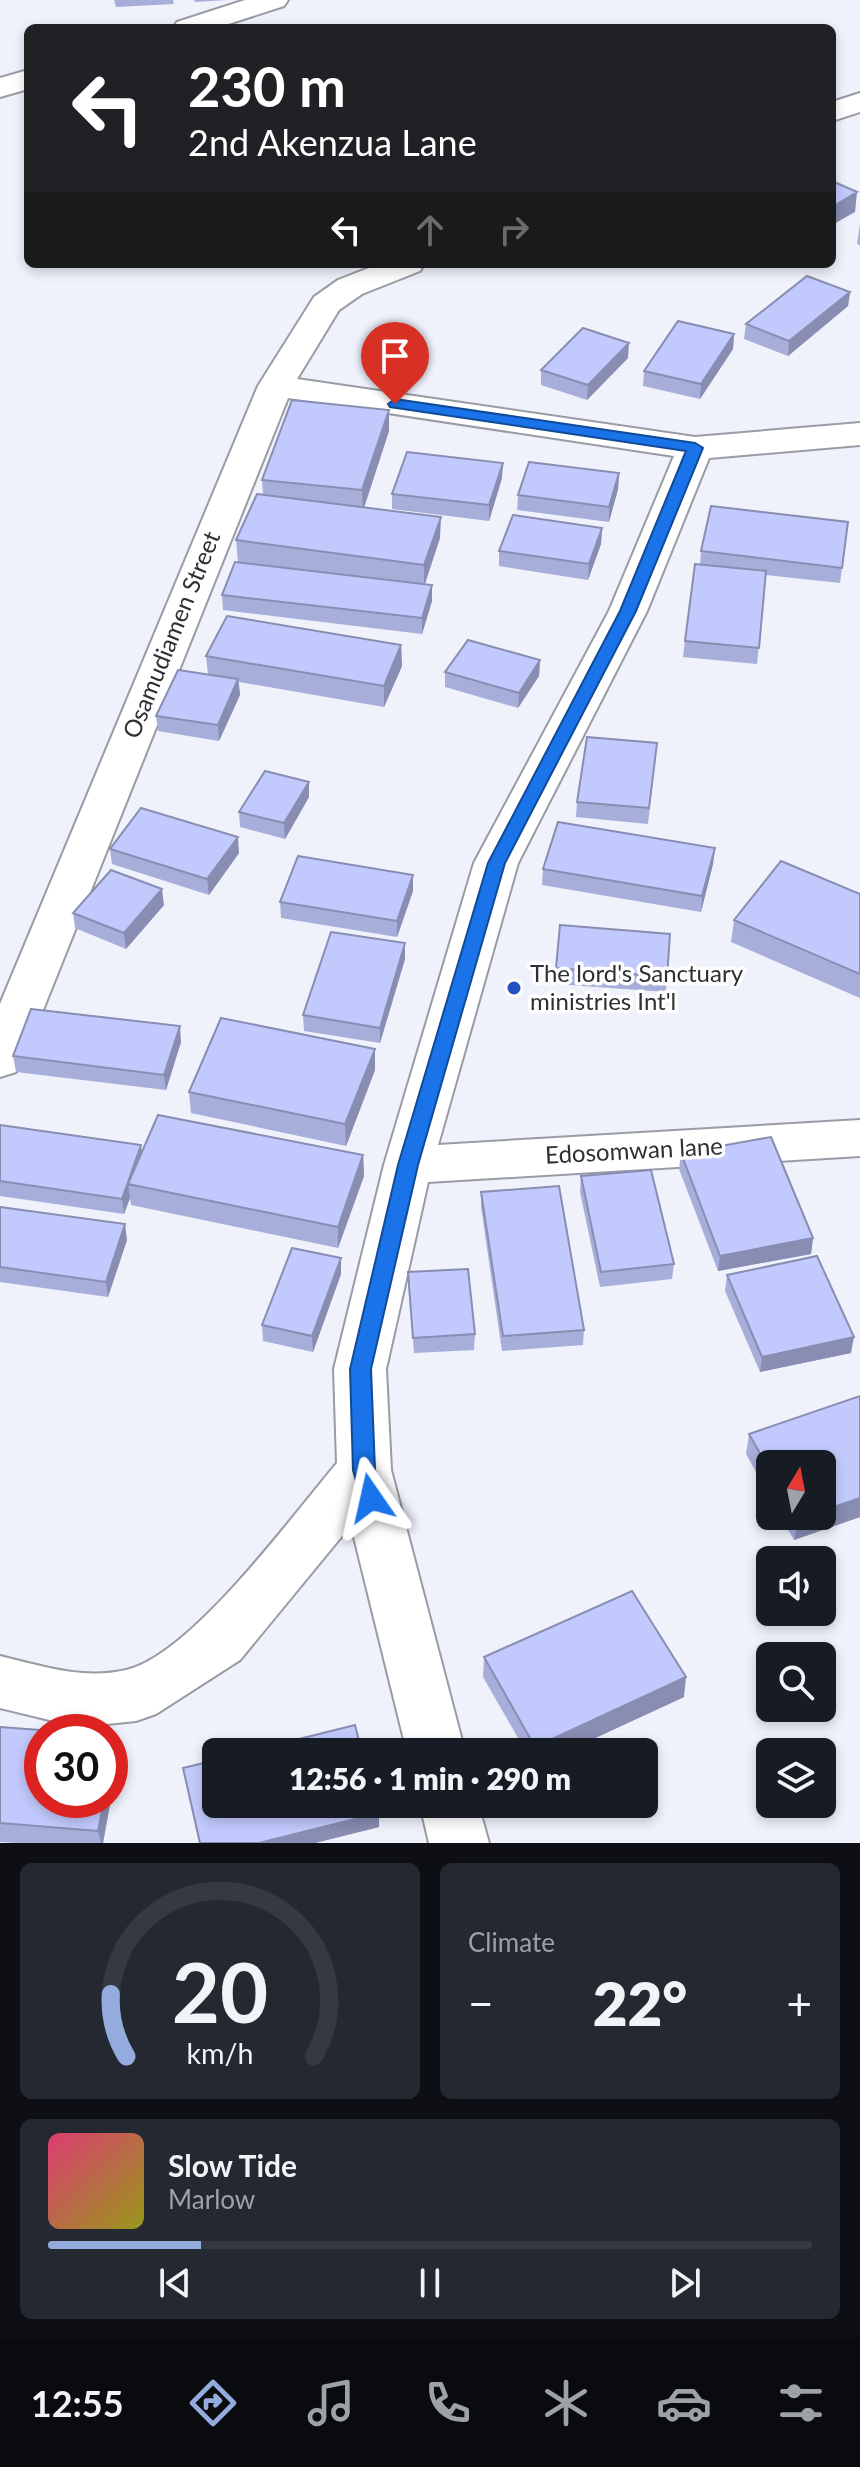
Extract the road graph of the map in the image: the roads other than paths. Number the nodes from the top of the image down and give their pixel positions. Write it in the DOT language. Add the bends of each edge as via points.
graph roads {
  1 [pos="274,0"];
  2 [pos="199,24"];
  3 [pos="24,80"];
  4 [pos="0,88"];
  5 [pos="860,102"];
  6 [pos="836,111"];
  7 [pos="398,268"];
  8 [pos="275,386"];
  9 [pos="860,434"];
  10 [pos="695,448"];
  11 [pos="0,1060"];
  12 [pos="860,1138"];
  13 [pos="408,1165"];
  14 [pos="364,1470"];
  15 [pos="0,1682"];
  16 [pos="432,1738"];
  17 [pos="453,1818"];
  18 [pos="459,1843"];
  1 -- 2 [label="street"];
  3 -- 4 [label="street"];
  5 -- 6 [label="street"];
  7 -- 8 [label="street, Osamudiamen Street" via="350,287 326,304"];
  8 -- 10 [label="street"];
  8 -- 11 [label="street, Osamudiamen Street"];
  9 -- 10 [label="street"];
  10 -- 13 [label="street" via="628,611 496,863"];
  12 -- 13 [label="street, Edosomwan lane"];
  13 -- 14 [label="street" via="360,1369"];
  14 -- 15 [label="street" via="220,1642 180,1670 136,1695 78,1701"];
  14 -- 16 [label="street"];
  17 -- 18 [label="street"];
}
